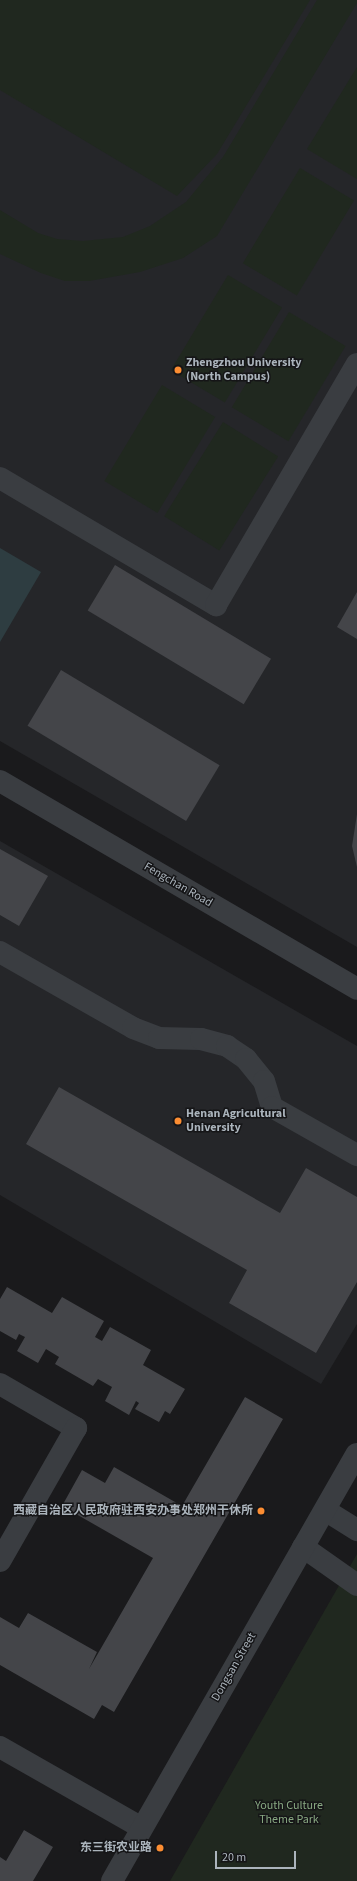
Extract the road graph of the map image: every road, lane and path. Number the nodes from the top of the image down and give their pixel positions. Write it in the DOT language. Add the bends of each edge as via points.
graph roads {
  1 [pos="357,364"];
  2 [pos="0,478"];
  3 [pos="0,781"];
  4 [pos="0,952"];
  5 [pos="357,989"];
  6 [pos="357,1155"];
  7 [pos="0,1384"];
  8 [pos="357,1454"];
  9 [pos="325,1510"];
  10 [pos="357,1530"];
  11 [pos="303,1547"];
  12 [pos="0,1561"];
  13 [pos="357,1585"];
  14 [pos="0,1747"];
  15 [pos="142,1828"];
  16 [pos="112,1881"];
  1 -- 2 [label="street" via="216,604"];
  3 -- 5 [label="street, Fengchan Road"];
  4 -- 6 [label="street" via="133,1028 159,1038 201,1039 227,1046 246,1059 264,1081 272,1107"];
  7 -- 12 [label="street" via="76,1428"];
  8 -- 9 [label="street, Dongsan Street"];
  9 -- 10 [label="street"];
  9 -- 11 [label="street, Dongsan Street"];
  11 -- 13 [label="street"];
  11 -- 15 [label="street, Dongsan Street"];
  14 -- 15 [label="street"];
  15 -- 16 [label="street, Dongsan Street"];
}
